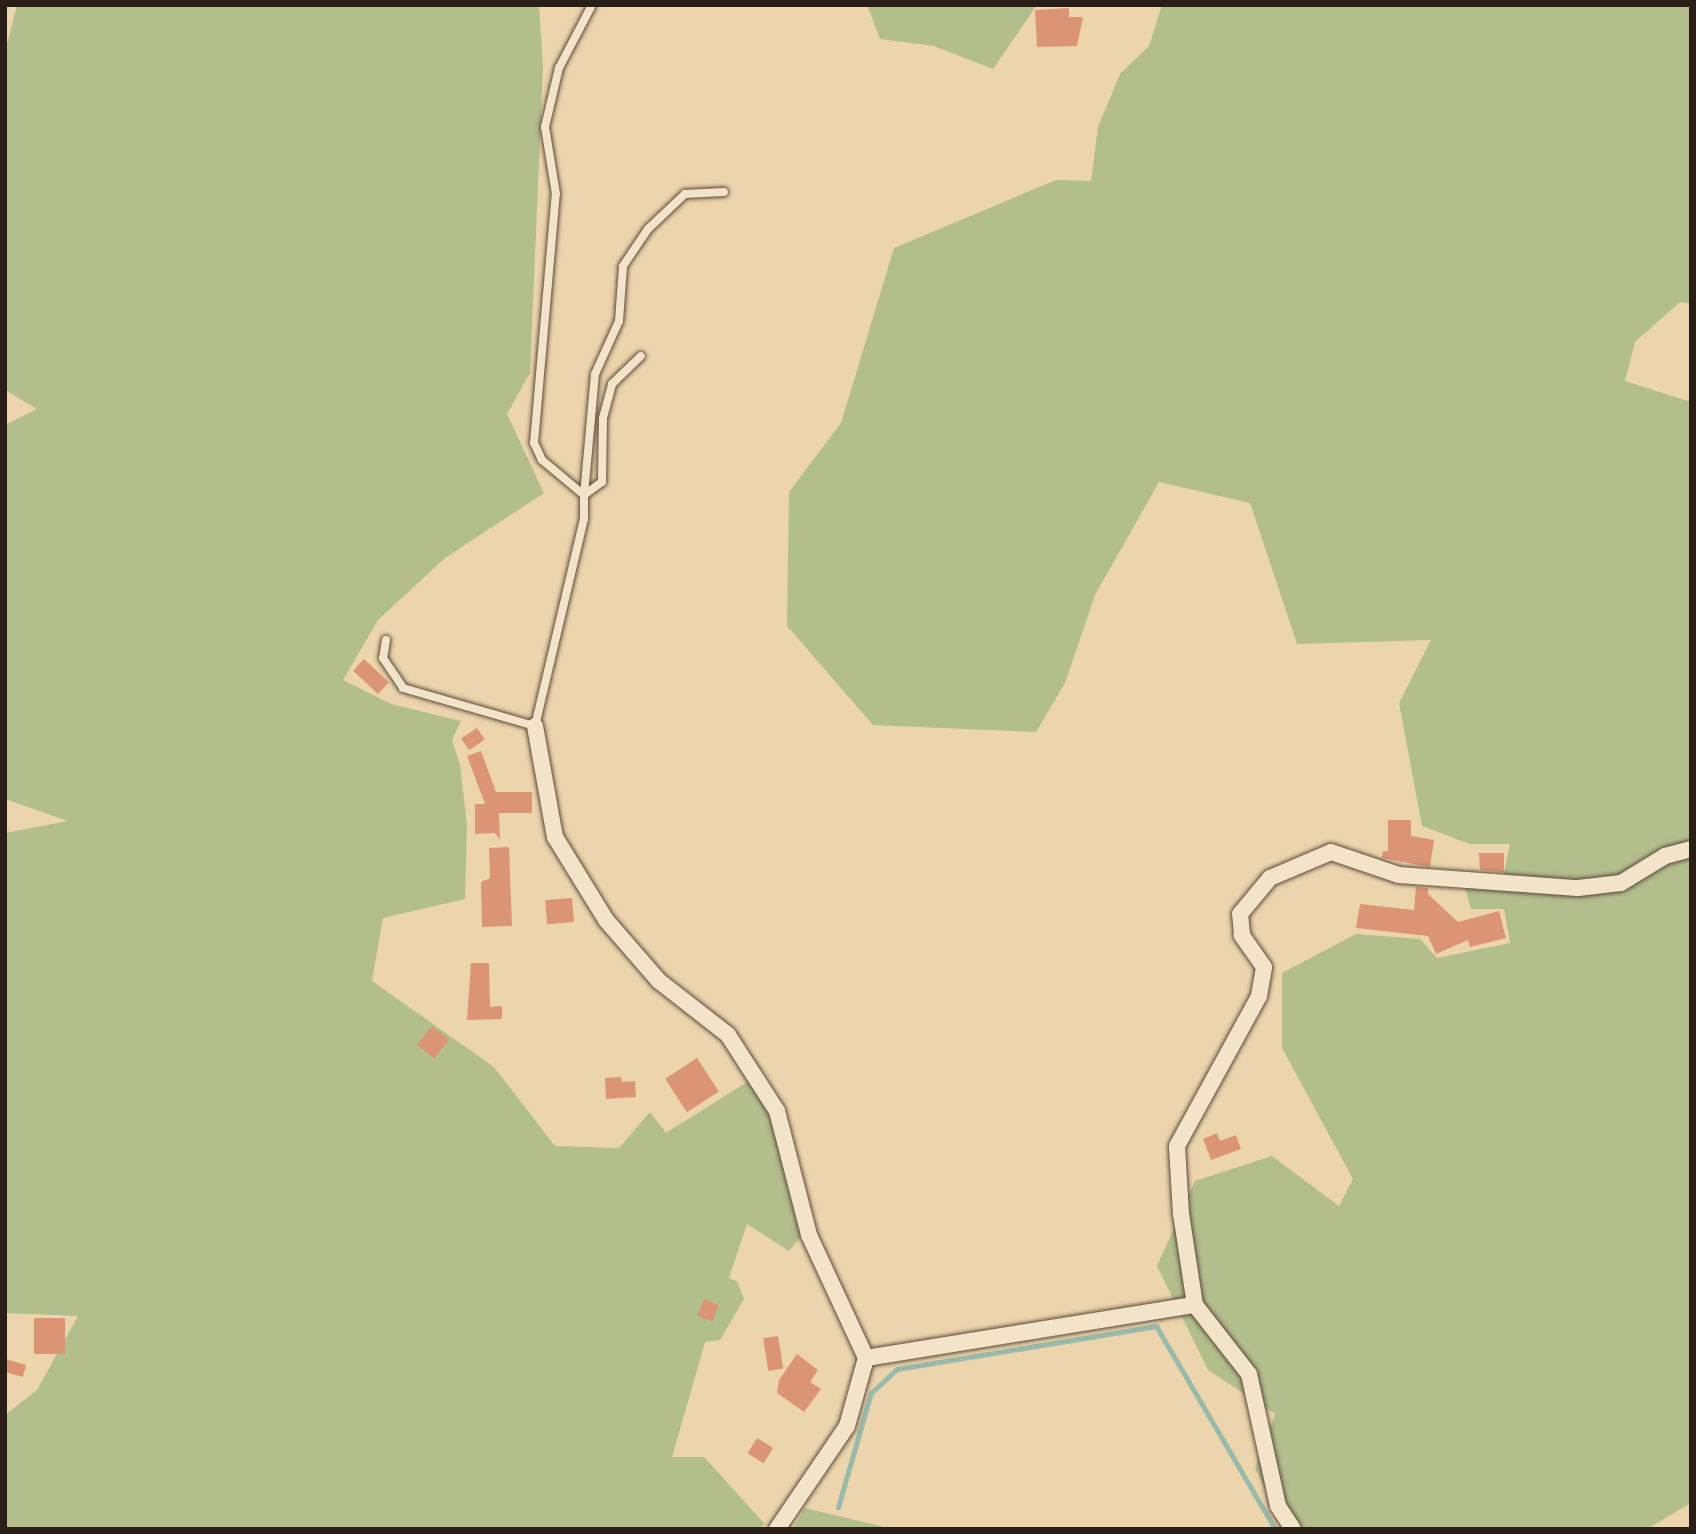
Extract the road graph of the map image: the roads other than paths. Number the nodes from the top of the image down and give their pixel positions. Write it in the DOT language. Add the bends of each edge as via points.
graph roads {
  1 [pos="592,5"];
  2 [pos="723,191"];
  3 [pos="640,356"];
  4 [pos="583,495"];
  5 [pos="386,640"];
  6 [pos="535,726"];
  7 [pos="1691,849"];
  8 [pos="1195,1305"];
  9 [pos="866,1358"];
  10 [pos="777,1529"];
  11 [pos="1293,1529"];
  1 -- 4 [label="lane" via="559,68 545,127 556,194 534,443 542,460"];
  2 -- 4 [label="lane" via="685,194 648,229 622,266 619,321 594,374"];
  3 -- 4 [label="lane" via="612,384 603,418 602,482"];
  4 -- 6 [label="lane" via="584,519"];
  5 -- 6 [label="lane" via="383,659 403,688"];
  6 -- 9 [label="street" via="555,837 606,920 659,981 728,1035 777,1111 809,1235"];
  7 -- 8 [label="street" via="1665,856 1620,883 1578,888 1399,875 1331,852 1270,878 1240,914 1242,935 1264,967 1259,996 1177,1146 1181,1214"];
  8 -- 9 [label="street"];
  8 -- 11 [label="street" via="1248,1374 1278,1506"];
  9 -- 10 [label="street" via="847,1426"];
}
